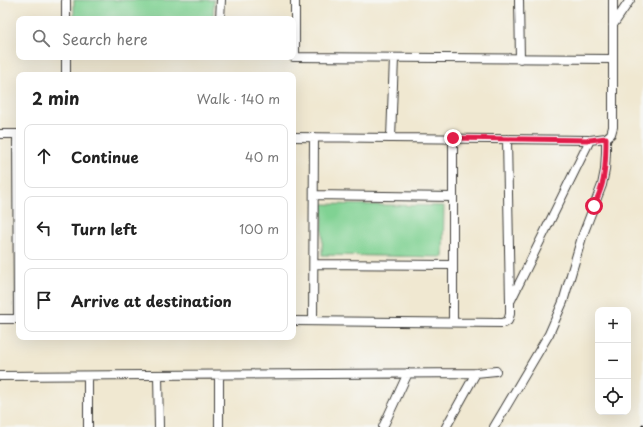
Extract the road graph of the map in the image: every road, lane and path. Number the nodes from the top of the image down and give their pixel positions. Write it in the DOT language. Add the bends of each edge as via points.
graph roads {
  1 [pos="66,0"];
  2 [pos="221,0"];
  3 [pos="295,0"];
  4 [pos="520,0"];
  5 [pos="613,0"];
  6 [pos="630,0"];
  7 [pos="66,16"];
  8 [pos="220,16"];
  9 [pos="295,16"];
  10 [pos="613,25"];
  11 [pos="296,57"];
  12 [pos="394,58"];
  13 [pos="520,59"];
  14 [pos="613,59"];
  15 [pos="66,60"];
  16 [pos="66,72"];
  17 [pos="0,134"];
  18 [pos="16,134"];
  19 [pos="296,137"];
  20 [pos="314,137"];
  21 [pos="392,138"];
  22 [pos="453,138"];
  23 [pos="606,138"];
  24 [pos="508,139"];
  25 [pos="590,140"];
  26 [pos="314,195"];
  27 [pos="453,197"];
  28 [pos="314,264"];
  29 [pos="453,265"];
  30 [pos="510,303"];
  31 [pos="0,319"];
  32 [pos="16,319"];
  33 [pos="296,321"];
  34 [pos="314,321"];
  35 [pos="453,322"];
  36 [pos="496,371"];
  37 [pos="408,373"];
  38 [pos="476,373"];
  39 [pos="158,375"];
  40 [pos="219,375"];
  41 [pos="0,376"];
  42 [pos="88,376"];
  43 [pos="88,427"];
  44 [pos="159,427"];
  45 [pos="219,427"];
  46 [pos="383,427"];
  47 [pos="446,427"];
  48 [pos="494,427"];
  1 -- 7 [label="street"];
  2 -- 8 [label="street"];
  3 -- 9 [label="street"];
  4 -- 13 [label="street"];
  5 -- 10 [label="street"];
  6 -- 10 [label="street"];
  10 -- 14 [label="street"];
  11 -- 12 [label="street"];
  12 -- 13 [label="street"];
  12 -- 21 [label="street"];
  13 -- 14 [label="street"];
  14 -- 23 [label="street" via="613,127 611,134"];
  15 -- 16 [label="street"];
  17 -- 18 [label="street"];
  19 -- 20 [label="street"];
  20 -- 21 [label="street"];
  20 -- 26 [label="street"];
  21 -- 22 [label="street"];
  22 -- 24 [label="street"];
  22 -- 27 [label="street"];
  23 -- 25 [label="street"];
  23 -- 48 [label="street" via="602,185 582,237 562,302 549,334"];
  24 -- 25 [label="street"];
  24 -- 30 [label="street"];
  25 -- 30 [label="street"];
  26 -- 27 [label="street"];
  26 -- 28 [label="street"];
  27 -- 29 [label="street"];
  28 -- 29 [label="street"];
  28 -- 34 [label="street"];
  29 -- 35 [label="street"];
  30 -- 35 [label="street" via="508,321 503,323"];
  31 -- 32 [label="street"];
  33 -- 34 [label="street"];
  34 -- 35 [label="street"];
  36 -- 38 [label="street"];
  37 -- 38 [label="street"];
  37 -- 40 [label="street"];
  37 -- 46 [label="street"];
  38 -- 47 [label="street"];
  39 -- 40 [label="street"];
  39 -- 42 [label="street"];
  39 -- 44 [label="street"];
  40 -- 45 [label="street"];
  41 -- 42 [label="street"];
  42 -- 43 [label="street"];
}
